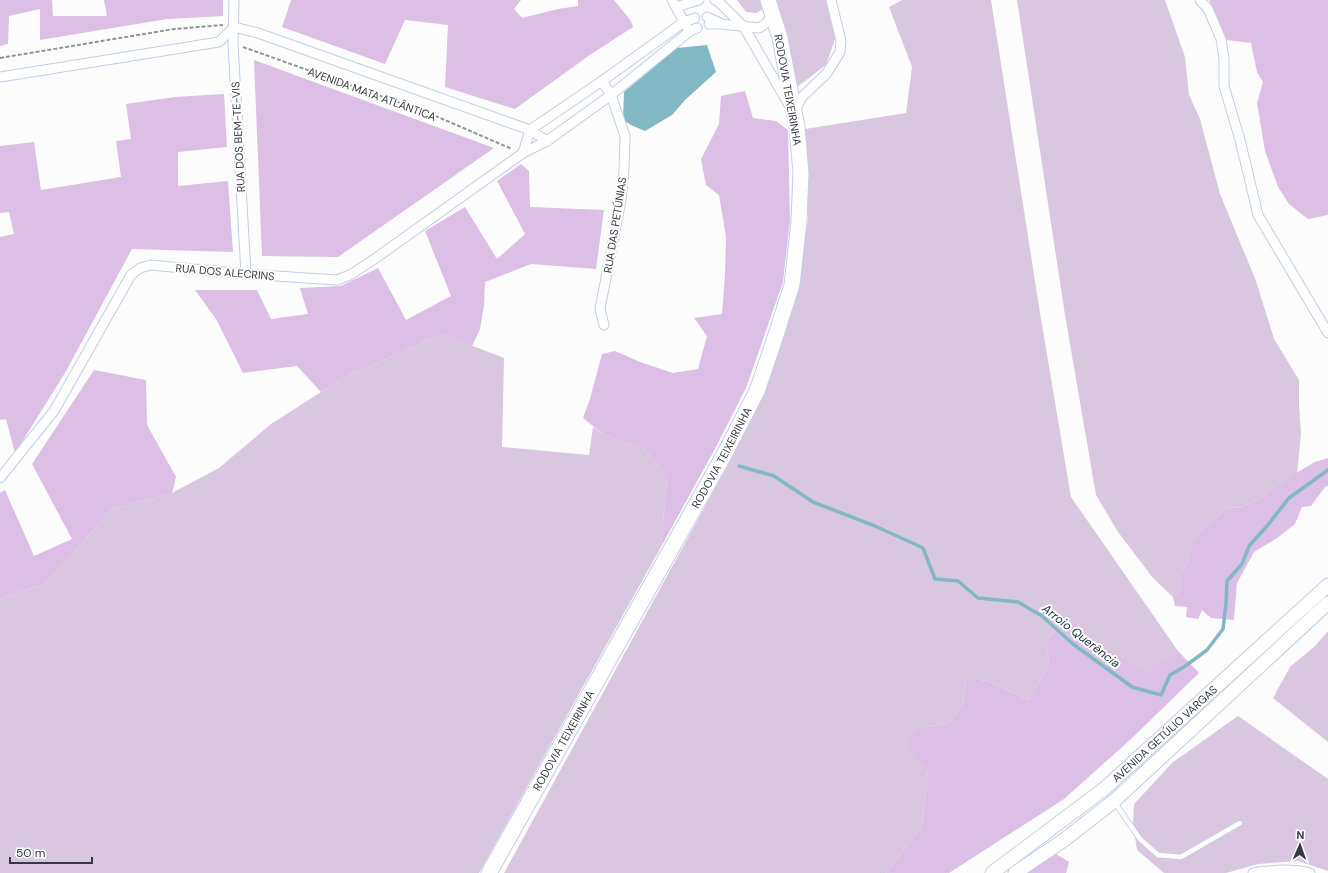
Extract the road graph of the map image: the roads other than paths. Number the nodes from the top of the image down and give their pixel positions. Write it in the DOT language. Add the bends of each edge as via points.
graph roads {
  1 [pos="234,0"];
  2 [pos="699,0"];
  3 [pos="715,0"];
  4 [pos="768,0"];
  5 [pos="831,0"];
  6 [pos="1200,0"];
  7 [pos="674,3"];
  8 [pos="773,16"];
  9 [pos="708,20"];
  10 [pos="684,22"];
  11 [pos="234,27"];
  12 [pos="744,27"];
  13 [pos="0,77"];
  14 [pos="602,81"];
  15 [pos="611,95"];
  16 [pos="795,113"];
  17 [pos="530,130"];
  18 [pos="547,141"];
  19 [pos="523,153"];
  20 [pos="246,274"];
  21 [pos="604,325"];
  22 [pos="1328,333"];
  23 [pos="0,478"];
  24 [pos="1328,585"];
  25 [pos="1328,603"];
  26 [pos="1114,801"];
  27 [pos="1240,823"];
  28 [pos="489,873"];
  29 [pos="992,873"];
  30 [pos="1014,873"];
  31 [pos="1253,873"];
  32 [pos="1310,873"];
  1 -- 11 [label="street, RUA DOS BEM-TE-VIS"];
  2 -- 7 [label="street"];
  3 -- 12 [label="street"];
  4 -- 8 [label="main road, RODOVIA TEIXEIRINHA"];
  5 -- 16 [label="street" via="841,41 840,52 827,73 801,98"];
  6 -- 22 [label="street" via="1208,9 1221,39 1224,86 1258,215"];
  7 -- 10 [label="street"];
  8 -- 12 [label="street" via="759,28"];
  8 -- 16 [label="main road, RODOVIA TEIXEIRINHA"];
  9 -- 12 [label="street"];
  10 -- 14 [label="street"];
  10 -- 15 [label="street" via="694,26"];
  11 -- 13 [label="street" via="219,42"];
  11 -- 17 [label="street, AVENIDA MATA ATLÂNTICA" via="258,33"];
  11 -- 20 [label="street, RUA DOS BEM-TE-VIS"];
  12 -- 16 [label="street"];
  14 -- 15 [label="street, RUA DAS PETÚNIAS"];
  14 -- 17 [label="street"];
  15 -- 18 [label="street"];
  15 -- 21 [label="street, RUA DAS PETÚNIAS" via="625,136 624,170 621,200 600,309"];
  16 -- 28 [label="main road, RODOVIA TEIXEIRINHA" via="801,173 799,221 792,278 757,391 724,455"];
  17 -- 18 [label="street, AVENIDA MATA ATLÂNTICA"];
  17 -- 19 [label="street"];
  18 -- 19 [label="street, RUA DOS ALECRINS"];
  19 -- 20 [label="street, RUA DOS ALECRINS" via="350,275 336,280"];
  20 -- 23 [label="street, RUA DOS ALECRINS" via="151,265 140,268 132,275 54,411"];
  24 -- 29 [label="main road, AVENIDA GETÚLIO VARGAS" via="1104,789"];
  25 -- 26 [label="main road, AVENIDA GETÚLIO VARGAS"];
  26 -- 27 [label="lane" via="1140,839 1158,855 1180,857"];
  26 -- 30 [label="main road, AVENIDA GETÚLIO VARGAS" via="1064,840"];
  31 -- 32 [label="street" via="1268,870"];
}
